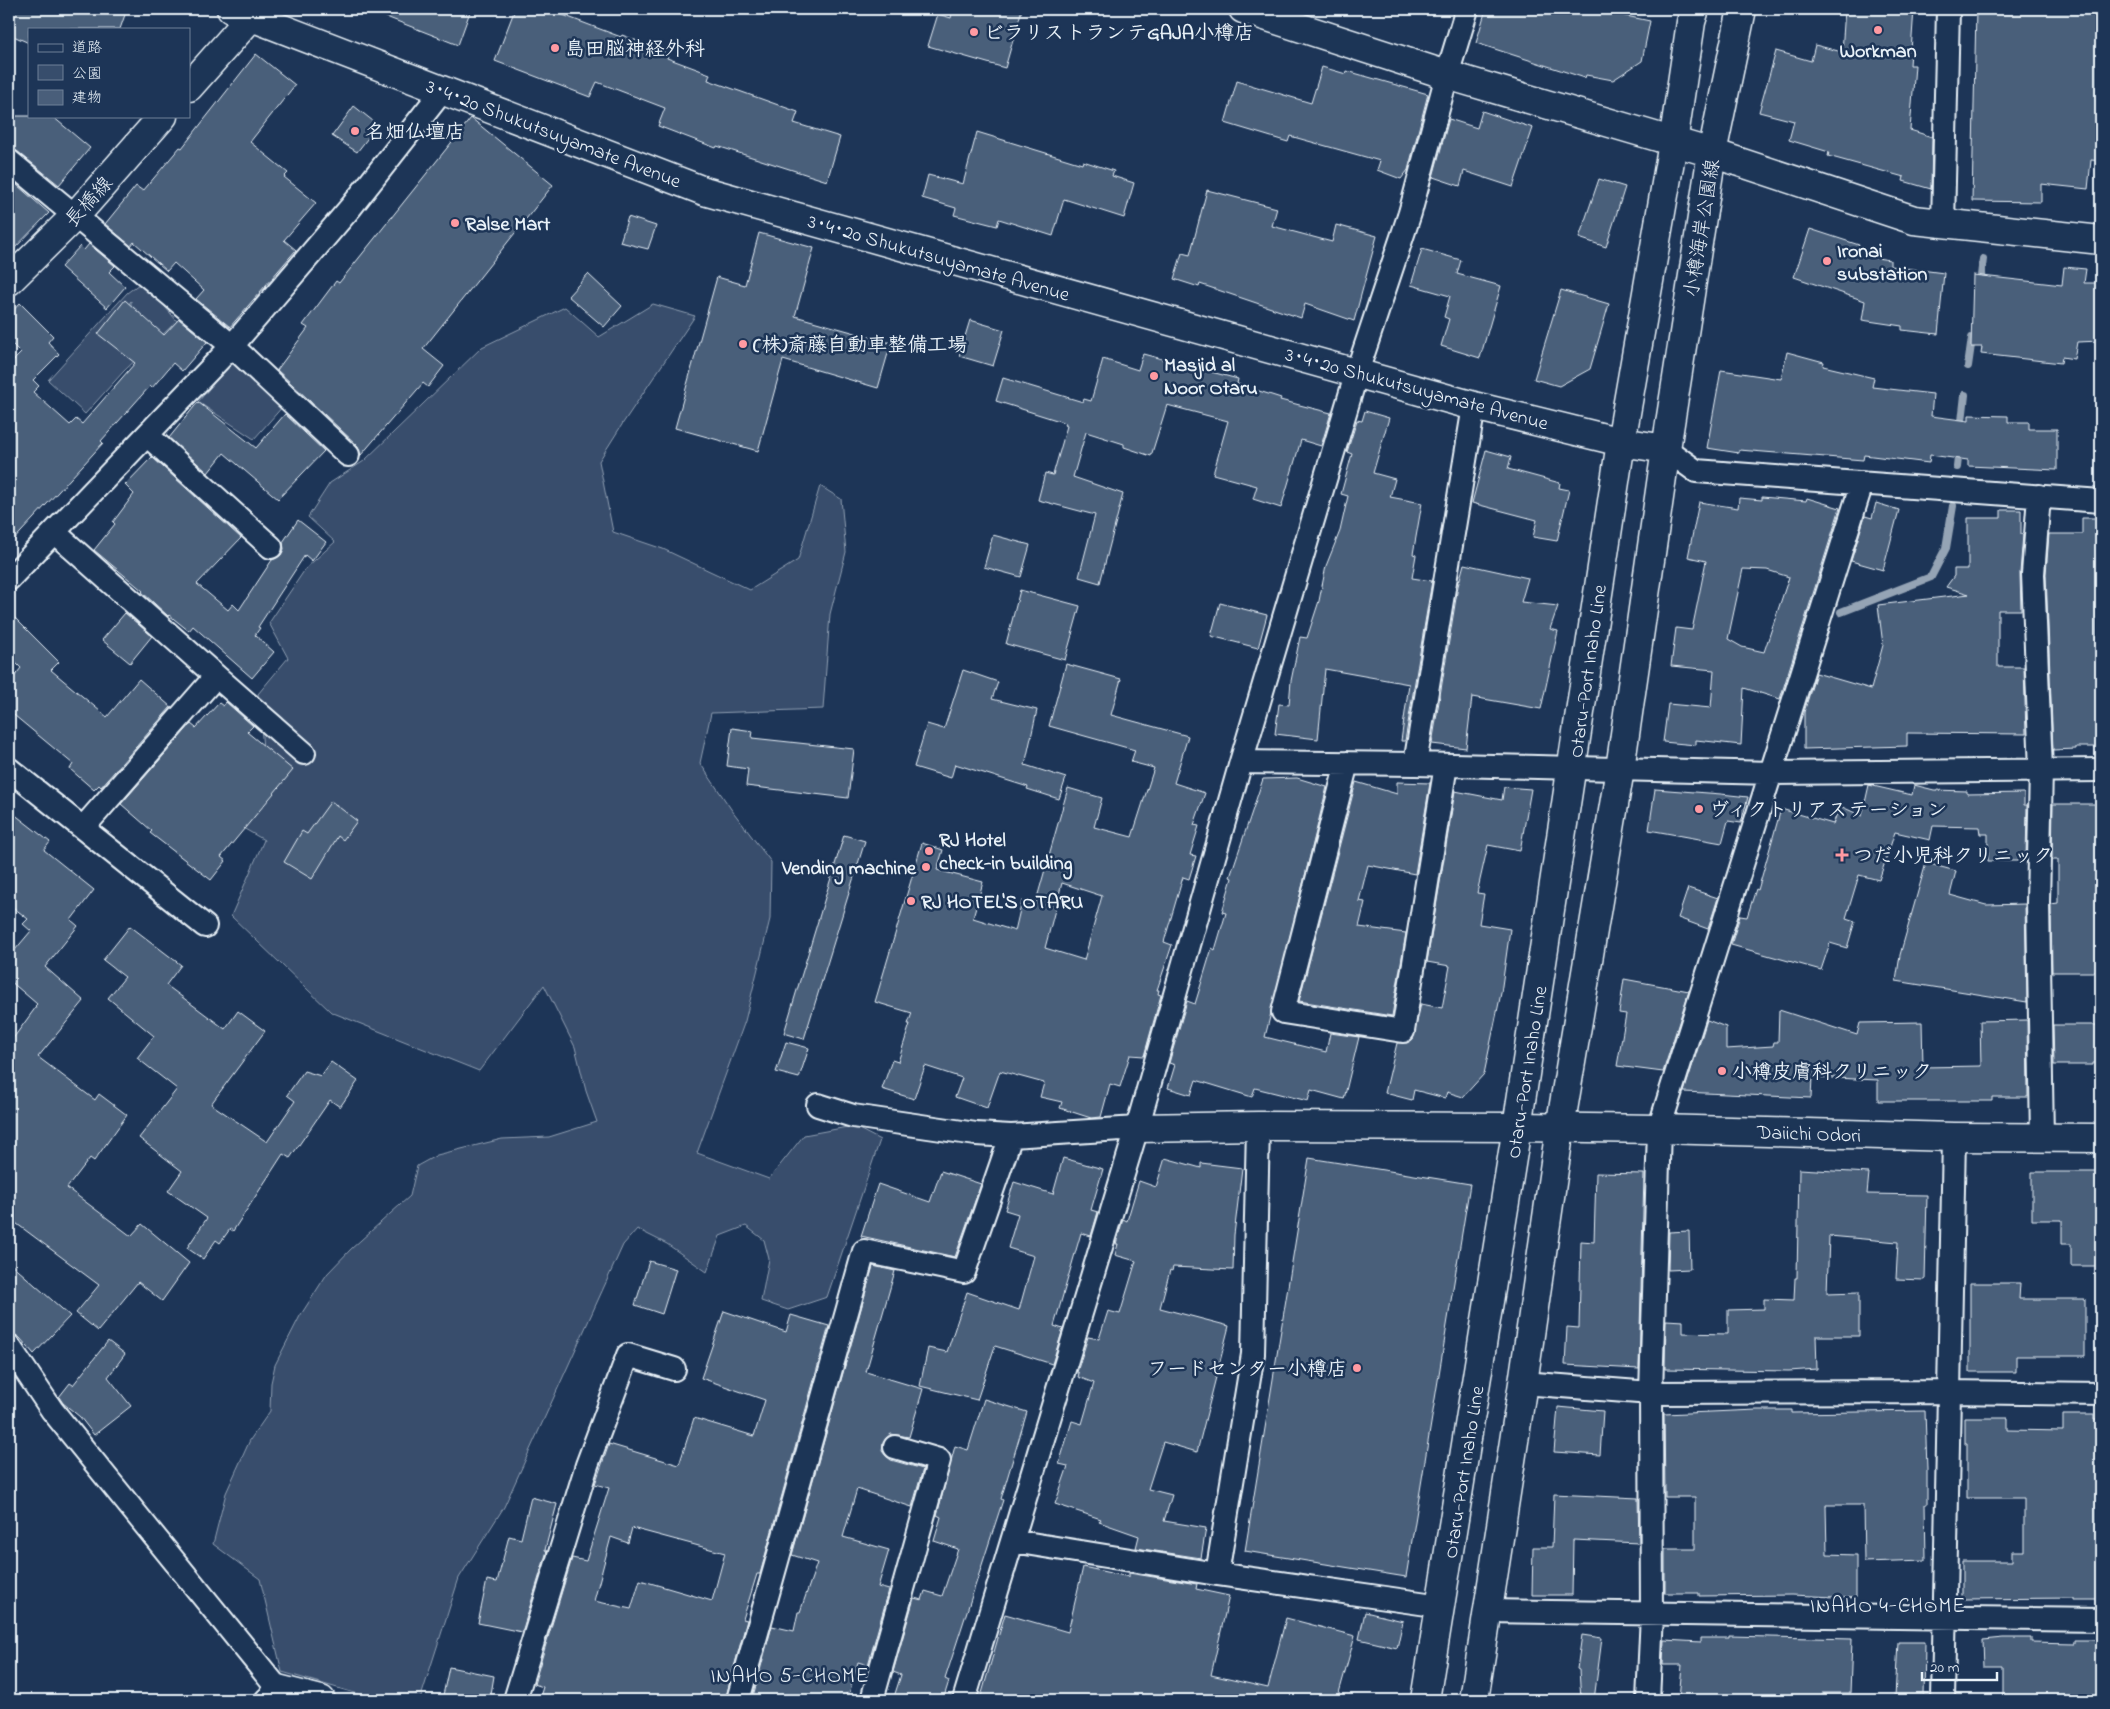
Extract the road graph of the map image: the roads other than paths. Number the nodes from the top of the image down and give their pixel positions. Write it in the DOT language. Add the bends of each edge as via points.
graph roads {
  1 [pos="1243,9"];
  2 [pos="1467,9"];
  3 [pos="1742,9"];
  4 [pos="1948,9"];
  5 [pos="245,12"];
  6 [pos="1693,13"];
  7 [pos="1447,75"];
  8 [pos="190,86"];
  9 [pos="443,90"];
  10 [pos="161,118"];
  11 [pos="1673,143"];
  12 [pos="1712,153"];
  13 [pos="9,161"];
  14 [pos="76,215"];
  15 [pos="1943,224"];
  16 [pos="2101,240"];
  17 [pos="9,281"];
  18 [pos="232,346"];
  19 [pos="1358,372"];
  20 [pos="1474,406"];
  21 [pos="146,435"];
  22 [pos="1621,442"];
  23 [pos="1666,449"];
  24 [pos="348,455"];
  25 [pos="1862,483"];
  26 [pos="2038,496"];
  27 [pos="2101,501"];
  28 [pos="54,532"];
  29 [pos="271,547"];
  30 [pos="9,579"];
  31 [pos="216,676"];
  32 [pos="304,753"];
  33 [pos="1241,762"];
  34 [pos="1347,763"];
  35 [pos="1415,764"];
  36 [pos="1446,765"];
  37 [pos="1573,768"];
  38 [pos="9,769"];
  39 [pos="1620,769"];
  40 [pos="2041,770"];
  41 [pos="2101,770"];
  42 [pos="1772,773"];
  43 [pos="83,828"];
  44 [pos="205,926"];
  45 [pos="818,1105"];
  46 [pos="1258,1126"];
  47 [pos="1517,1127"];
  48 [pos="1136,1128"];
  49 [pos="1560,1128"];
  50 [pos="1659,1129"];
  51 [pos="1011,1136"];
  52 [pos="1954,1137"];
  53 [pos="2042,1138"];
  54 [pos="2101,1138"];
  55 [pos="9,1346"];
  56 [pos="674,1369"];
  57 [pos="1523,1383"];
  58 [pos="1949,1392"];
  59 [pos="1651,1393"];
  60 [pos="2101,1394"];
  61 [pos="895,1447"];
  62 [pos="1013,1541"];
  63 [pos="1217,1574"];
  64 [pos="1442,1606"];
  65 [pos="1487,1611"];
  66 [pos="1652,1614"];
  67 [pos="1945,1618"];
  68 [pos="2101,1620"];
  69 [pos="272,1694"];
  70 [pos="321,1700"];
  71 [pos="515,1700"];
  72 [pos="738,1700"];
  73 [pos="872,1700"];
  74 [pos="964,1700"];
  75 [pos="1425,1700"];
  76 [pos="1474,1700"];
  77 [pos="1648,1700"];
  78 [pos="1943,1700"];
  1 -- 7 [label="main road"];
  2 -- 7 [label="street"];
  3 -- 12 [label="main road, 小樽海岸公園線"];
  4 -- 15 [label="street"];
  5 -- 8 [label="main road"];
  5 -- 9 [label="main road, 3･4･20 Shukutsuyamate Avenue"];
  6 -- 11 [label="main road, 小樽海岸公園線"];
  7 -- 11 [label="main road"];
  7 -- 19 [label="street" via="1408,219"];
  9 -- 18 [label="street" via="350,207"];
  9 -- 19 [label="main road, 3･4･20 Shukutsuyamate Avenue" via="704,191"];
  10 -- 14 [label="main road, 長橋線"];
  11 -- 12 [label="main road"];
  11 -- 22 [label="main road, 小樽海岸公園線"];
  12 -- 15 [label="main road" via="1914,220"];
  12 -- 23 [label="main road, 小樽海岸公園線"];
  13 -- 14 [label="street"];
  14 -- 17 [label="main road, 長橋線"];
  14 -- 18 [label="street"];
  15 -- 16 [label="main road"];
  18 -- 21 [label="street"];
  18 -- 24 [label="street"];
  19 -- 20 [label="main road, 3･4･20 Shukutsuyamate Avenue"];
  19 -- 33 [label="street"];
  20 -- 22 [label="main road, 3･4･20 Shukutsuyamate Avenue"];
  20 -- 35 [label="street"];
  21 -- 28 [label="street"];
  21 -- 29 [label="street"];
  22 -- 23 [label="main road, 3･4･20 Shukutsuyamate Avenue"];
  22 -- 37 [label="main road, Otaru-Port Inaho Line"];
  23 -- 25 [label="street" via="1696,471"];
  23 -- 39 [label="main road"];
  25 -- 26 [label="street"];
  25 -- 42 [label="street"];
  26 -- 27 [label="street"];
  26 -- 40 [label="street" via="2034,574"];
  28 -- 30 [label="street"];
  28 -- 31 [label="street"];
  31 -- 32 [label="street"];
  31 -- 43 [label="street"];
  33 -- 34 [label="street"];
  33 -- 48 [label="street"];
  34 -- 35 [label="street"];
  34 -- 36 [label="street" via="1283,1012 1403,1031"];
  35 -- 36 [label="street"];
  36 -- 37 [label="street"];
  37 -- 39 [label="street"];
  37 -- 47 [label="main road, Otaru-Port Inaho Line"];
  38 -- 43 [label="street"];
  39 -- 42 [label="street"];
  39 -- 49 [label="main road"];
  40 -- 41 [label="street"];
  40 -- 42 [label="street"];
  40 -- 53 [label="street" via="2038,902"];
  42 -- 50 [label="street"];
  43 -- 44 [label="street"];
  45 -- 51 [label="street" via="863,1117"];
  46 -- 47 [label="main road, Daiichi Odori"];
  46 -- 48 [label="main road, Daiichi Odori"];
  46 -- 63 [label="street" via="1253,1354"];
  47 -- 49 [label="main road, Daiichi Odori"];
  47 -- 64 [label="main road, Otaru-Port Inaho Line"];
  48 -- 51 [label="street"];
  48 -- 62 [label="street"];
  49 -- 50 [label="main road, Daiichi Odori"];
  49 -- 57 [label="main road"];
  50 -- 52 [label="main road, Daiichi Odori"];
  50 -- 59 [label="street"];
  51 -- 72 [label="street" via="964,1272 864,1251"];
  52 -- 53 [label="main road, Daiichi Odori"];
  52 -- 58 [label="street"];
  53 -- 54 [label="main road, Daiichi Odori"];
  55 -- 69 [label="street" via="52,1410"];
  56 -- 71 [label="street" via="628,1355 587,1465"];
  57 -- 59 [label="street"];
  57 -- 65 [label="main road"];
  58 -- 59 [label="street"];
  58 -- 60 [label="street"];
  58 -- 67 [label="street"];
  59 -- 66 [label="street"];
  61 -- 73 [label="street" via="939,1460"];
  62 -- 63 [label="street"];
  62 -- 74 [label="street"];
  63 -- 64 [label="street"];
  64 -- 75 [label="main road, Otaru-Port Inaho Line"];
  65 -- 66 [label="street"];
  65 -- 76 [label="main road"];
  66 -- 67 [label="street"];
  66 -- 77 [label="street"];
  67 -- 68 [label="street"];
  67 -- 78 [label="street"];
  69 -- 70 [label="main road"];
}
